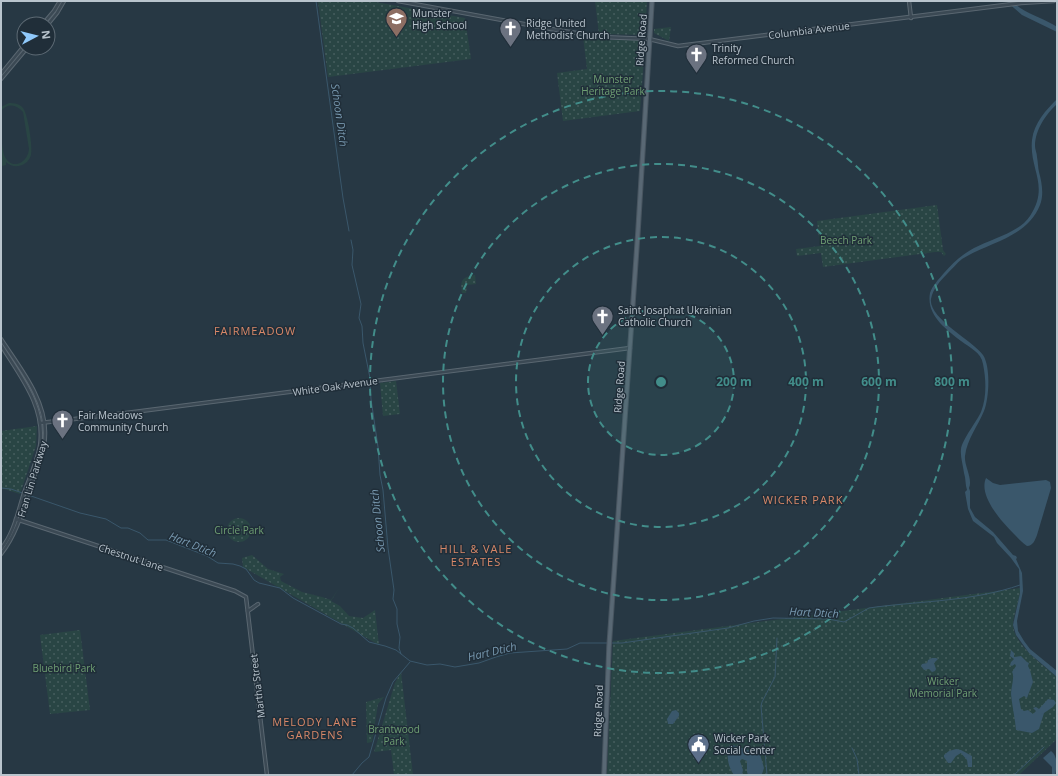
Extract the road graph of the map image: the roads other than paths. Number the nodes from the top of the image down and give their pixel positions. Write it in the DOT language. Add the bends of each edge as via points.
graph roads {
  1 [pos="60,1"];
  2 [pos="64,1"];
  3 [pos="398,1"];
  4 [pos="652,1"];
  5 [pos="909,1"];
  6 [pos="1054,1"];
  7 [pos="49,16"];
  8 [pos="55,16"];
  9 [pos="911,18"];
  10 [pos="649,39"];
  11 [pos="16,56"];
  12 [pos="20,56"];
  13 [pos="1,74"];
  14 [pos="1,79"];
  15 [pos="1,338"];
  16 [pos="1,346"];
  17 [pos="630,348"];
  18 [pos="40,422"];
  19 [pos="45,422"];
  20 [pos="18,520"];
  21 [pos="1,549"];
  22 [pos="1,554"];
  23 [pos="246,596"];
  24 [pos="258,604"];
  25 [pos="248,611"];
  26 [pos="267,775"];
  27 [pos="604,775"];
  1 -- 7 [label="street"];
  2 -- 8 [label="street"];
  3 -- 10 [label="street, Columbia Avenue" via="602,37"];
  4 -- 10 [label="main road, Ridge Road"];
  5 -- 9 [label="street"];
  6 -- 9 [label="street, Columbia Avenue"];
  9 -- 10 [label="street, Columbia Avenue" via="678,46"];
  10 -- 17 [label="main road, Ridge Road"];
  11 -- 13 [label="street"];
  12 -- 14 [label="street"];
  15 -- 19 [label="street, Fran Lin Parkway" via="36,394"];
  16 -- 18 [label="street, Fran Lin Parkway" via="32,395"];
  17 -- 19 [label="street, White Oak Avenue"];
  17 -- 27 [label="main road, Ridge Road" via="609,647"];
  18 -- 19 [label="street, White Oak Avenue"];
  18 -- 20 [label="street, Fran Lin Parkway" via="40,447"];
  19 -- 20 [label="street, Fran Lin Parkway" via="43,448"];
  20 -- 21 [label="street, Fran Lin Parkway"];
  20 -- 22 [label="street, Fran Lin Parkway" via="14,533"];
  20 -- 23 [label="street, Chestnut Lane"];
  23 -- 25 [label="street, Martha Street"];
  24 -- 25 [label="street"];
  25 -- 26 [label="street, Martha Street"];
}
